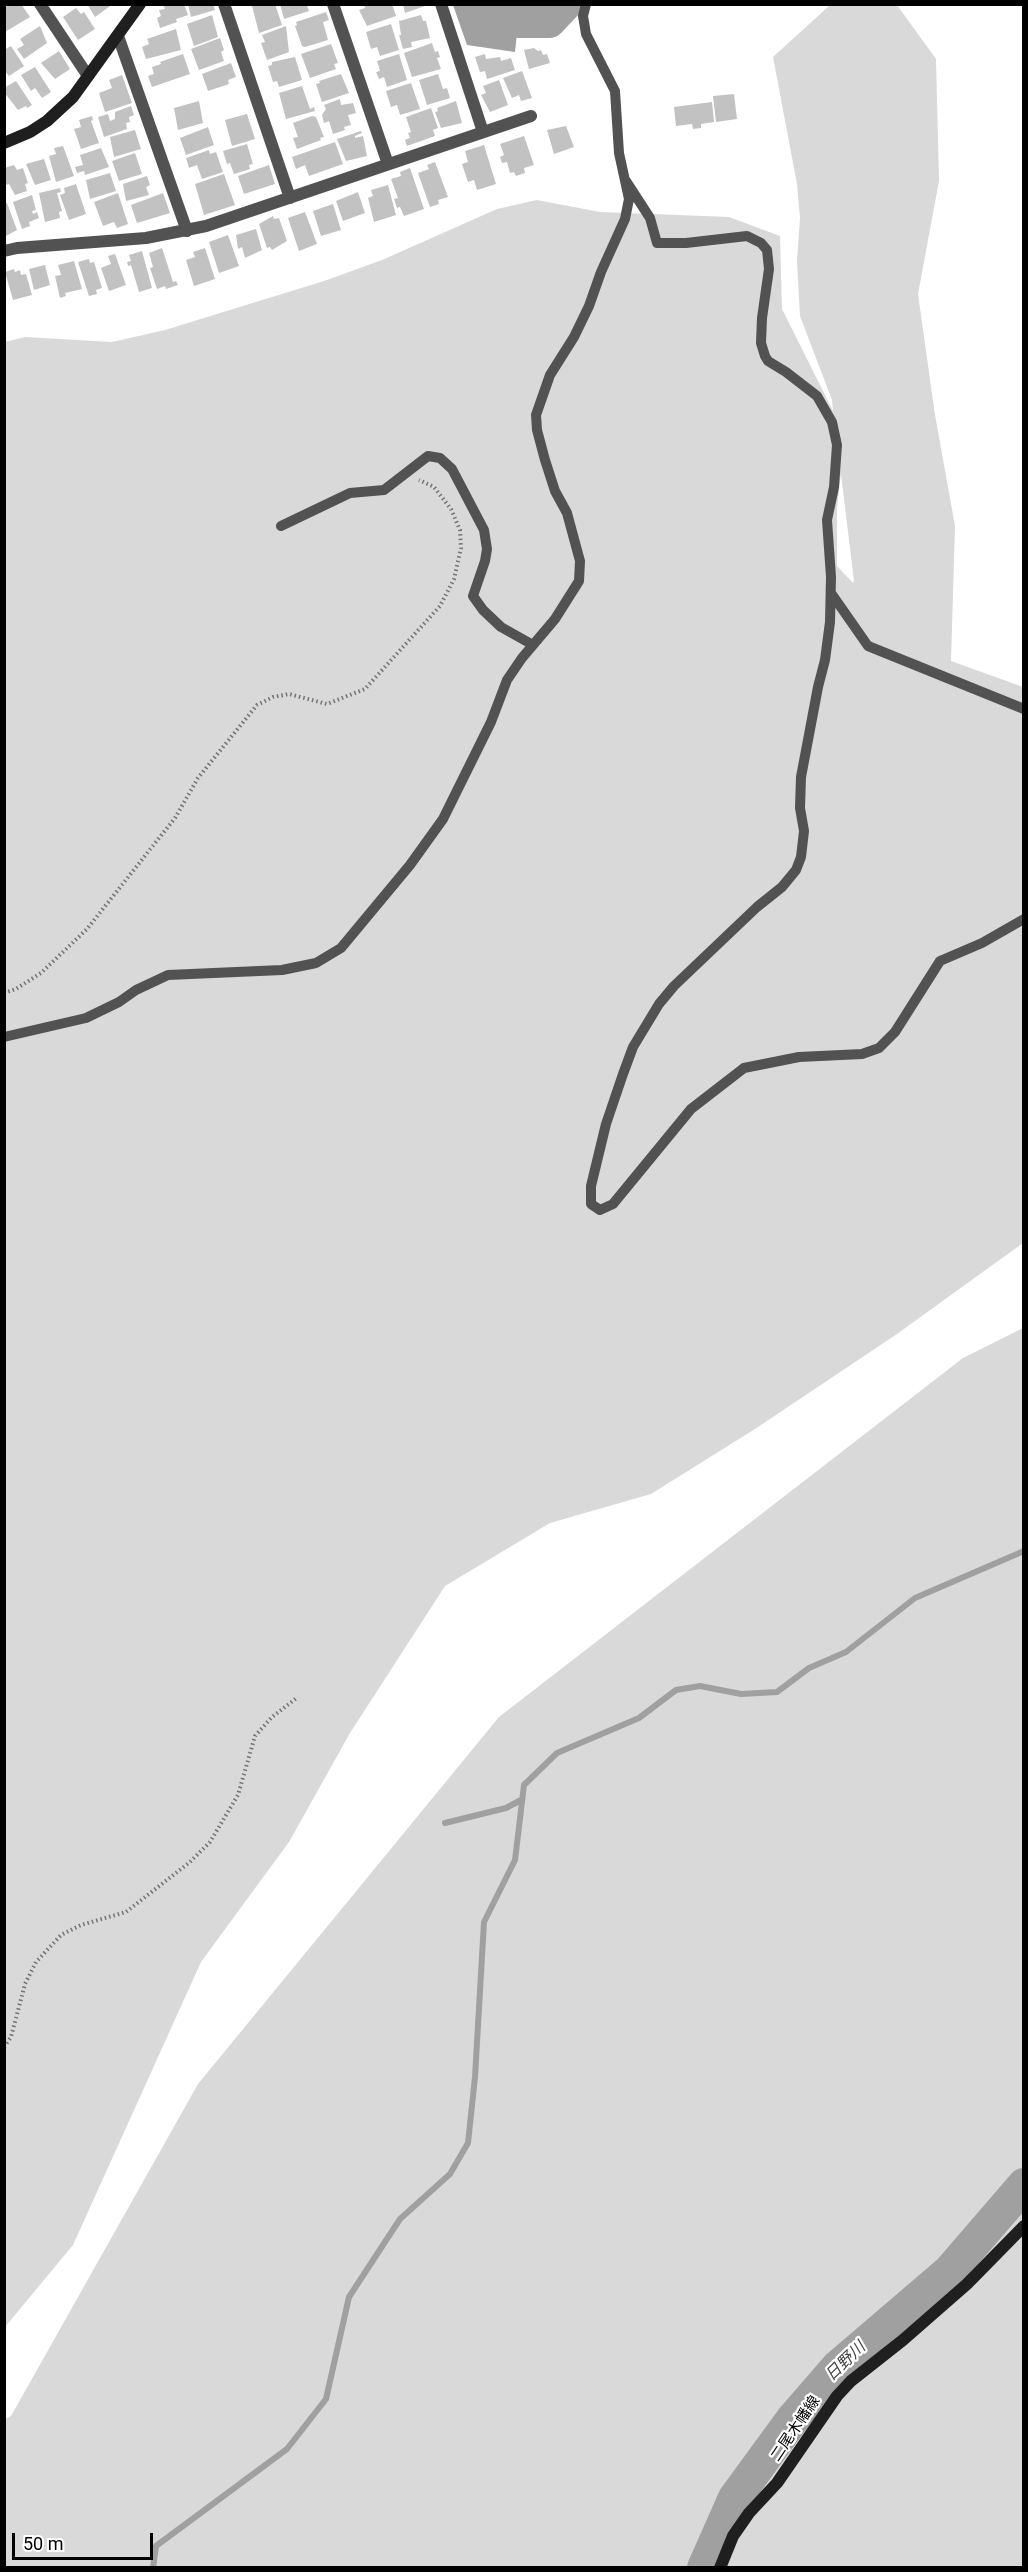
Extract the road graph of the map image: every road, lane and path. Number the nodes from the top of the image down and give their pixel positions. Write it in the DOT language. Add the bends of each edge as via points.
graph roads {
  1 [pos="40,4"];
  2 [pos="140,4"];
  3 [pos="224,4"];
  4 [pos="333,4"];
  5 [pos="441,4"];
  6 [pos="586,4"];
  7 [pos="118,36"];
  8 [pos="88,76"];
  9 [pos="531,116"];
  10 [pos="483,132"];
  11 [pos="4,143"];
  12 [pos="387,164"];
  13 [pos="626,180"];
  14 [pos="290,198"];
  15 [pos="187,231"];
  16 [pos="4,251"];
  17 [pos="404,473"];
  18 [pos="281,526"];
  19 [pos="831,593"];
  20 [pos="533,645"];
  21 [pos="1023,709"];
  22 [pos="1023,920"];
  23 [pos="4,993"];
  24 [pos="4,1037"];
  25 [pos="298,1696"];
  26 [pos="4,2047"];
  27 [pos="1023,2226"];
  28 [pos="720,2568"];
  1 -- 8 [label="street"];
  2 -- 7 [label="main road"];
  3 -- 14 [label="street"];
  4 -- 12 [label="street"];
  5 -- 10 [label="street"];
  6 -- 13 [label="lane" via="586,34 615,91 619,153"];
  7 -- 8 [label="main road"];
  7 -- 15 [label="street"];
  8 -- 11 [label="main road" via="73,97 47,121"];
  9 -- 10 [label="street"];
  10 -- 12 [label="street"];
  12 -- 14 [label="street"];
  13 -- 19 [label="lane" via="650,218 657,243 747,236 767,250 769,276 761,343 765,356 817,396 832,422 837,445 827,520"];
  13 -- 20 [label="lane" via="626,219 574,337 545,388 536,415 545,460 567,513 580,561 579,580"];
  14 -- 15 [label="street"];
  15 -- 16 [label="street"];
  17 -- 18 [label="lane" via="384,490 350,493"];
  17 -- 20 [label="lane" via="428,456 440,458 452,469 484,530 485,561 473,596 501,627"];
  17 -- 23 [label="path" via="434,487 451,508 460,530 461,548 454,579 440,606 365,689 327,704 289,694 257,705 87,929 41,973"];
  19 -- 21 [label="lane" via="868,646"];
  19 -- 22 [label="lane" via="825,660 801,777 804,831 796,870 659,1004 633,1047 623,1074 606,1124 591,1186 591,1204 600,1210 613,1204 692,1109 744,1068 799,1057 862,1054 879,1048 895,1032 940,961"];
  20 -- 24 [label="lane" via="507,680 491,722 443,819 410,866 341,948 316,963 282,970 168,975 86,1018"];
  25 -- 26 [label="path" via="255,1736 238,1795 210,1842 126,1912 61,1935 36,1962 25,1984 11,2037"];
  27 -- 28 [label="main road, 二尾木幡線" via="967,2284 837,2396 777,2483 733,2536"];
}
